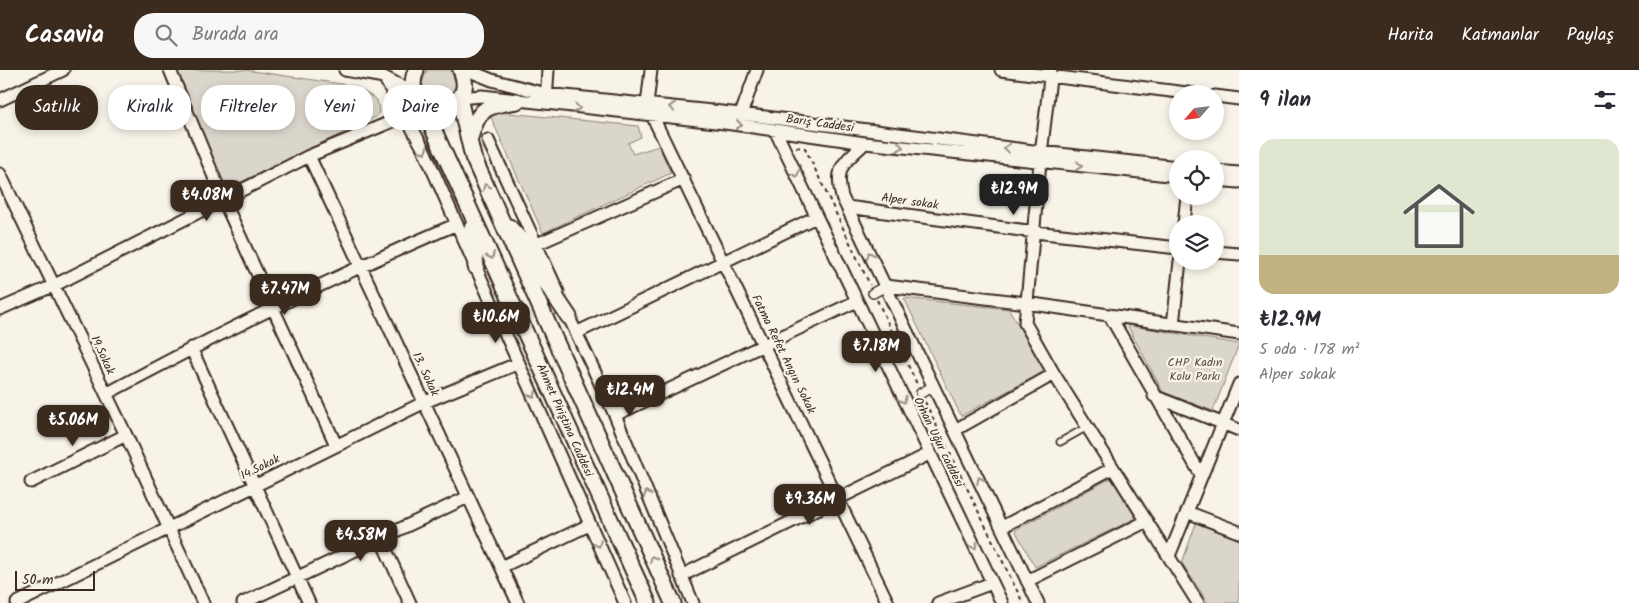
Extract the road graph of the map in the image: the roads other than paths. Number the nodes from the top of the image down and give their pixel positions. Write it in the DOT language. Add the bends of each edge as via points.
graph roads {
  1 [pos="63,70"];
  2 [pos="170,70"];
  3 [pos="345,70"];
  4 [pos="416,70"];
  5 [pos="461,70"];
  6 [pos="467,70"];
  7 [pos="548,70"];
  8 [pos="651,70"];
  9 [pos="757,70"];
  10 [pos="1001,70"];
  11 [pos="1051,73"];
  12 [pos="384,77"];
  13 [pos="388,85"];
  14 [pos="398,85"];
  15 [pos="415,85"];
  16 [pos="1169,90"];
  17 [pos="1224,97"];
  18 [pos="459,98"];
  19 [pos="546,99"];
  20 [pos="1239,99"];
  21 [pos="0,100"];
  22 [pos="518,102"];
  23 [pos="647,105"];
  24 [pos="741,114"];
  25 [pos="655,116"];
  26 [pos="383,125"];
  27 [pos="413,130"];
  28 [pos="433,130"];
  29 [pos="775,130"];
  30 [pos="488,140"];
  31 [pos="469,142"];
  32 [pos="865,143"];
  33 [pos="309,156"];
  34 [pos="1041,157"];
  35 [pos="1169,166"];
  36 [pos="1224,172"];
  37 [pos="1239,173"];
  38 [pos="0,174"];
  39 [pos="1169,175"];
  40 [pos="684,179"];
  41 [pos="1224,181"];
  42 [pos="1239,182"];
  43 [pos="223,199"];
  44 [pos="847,207"];
  45 [pos="470,209"];
  46 [pos="500,217"];
  47 [pos="816,217"];
  48 [pos="457,224"];
  49 [pos="1034,232"];
  50 [pos="537,244"];
  51 [pos="1169,247"];
  52 [pos="1224,253"];
  53 [pos="1239,254"];
  54 [pos="724,261"];
  55 [pos="360,265"];
  56 [pos="476,267"];
  57 [pos="1179,270"];
  58 [pos="54,285"];
  59 [pos="886,286"];
  60 [pos="873,293"];
  61 [pos="857,301"];
  62 [pos="1026,303"];
  63 [pos="272,308"];
  64 [pos="0,309"];
  65 [pos="1110,316"];
  66 [pos="569,317"];
  67 [pos="1173,325"];
  68 [pos="576,333"];
  69 [pos="1239,334"];
  70 [pos="763,344"];
  71 [pos="190,348"];
  72 [pos="519,363"];
  73 [pos="1054,374"];
  74 [pos="934,386"];
  75 [pos="1238,390"];
  76 [pos="921,393"];
  77 [pos="106,394"];
  78 [pos="1154,396"];
  79 [pos="425,402"];
  80 [pos="614,415"];
  81 [pos="1223,424"];
  82 [pos="1087,427"];
  83 [pos="955,430"];
  84 [pos="1239,430"];
  85 [pos="126,435"];
  86 [pos="1060,442"];
  87 [pos="336,445"];
  88 [pos="929,454"];
  89 [pos="1113,468"];
  90 [pos="1201,475"];
  91 [pos="31,482"];
  92 [pos="253,485"];
  93 [pos="468,497"];
  94 [pos="838,498"];
  95 [pos="1187,512"];
  96 [pos="1147,521"];
  97 [pos="589,525"];
  98 [pos="1002,527"];
  99 [pos="168,529"];
  100 [pos="1239,532"];
  101 [pos="381,538"];
  102 [pos="1169,556"];
  103 [pos="501,567"];
  104 [pos="681,576"];
  105 [pos="297,578"];
  106 [pos="1027,581"];
  107 [pos="992,583"];
  108 [pos="17,603"];
  109 [pos="203,603"];
  110 [pos="243,603"];
  111 [pos="309,603"];
  112 [pos="410,603"];
  113 [pos="518,603"];
  114 [pos="625,603"];
  115 [pos="648,603"];
  116 [pos="674,603"];
  117 [pos="693,603"];
  118 [pos="888,603"];
  119 [pos="938,603"];
  120 [pos="1002,603"];
  121 [pos="1038,603"];
  122 [pos="1196,603"];
  1 -- 21 [label="street"];
  2 -- 43 [label="street"];
  3 -- 12 [label="street"];
  4 -- 15 [label="street"];
  5 -- 18 [label="street, Ahmet Piriştina Caddesi" via="464,87"];
  6 -- 19 [label="street, Barış Caddesi"];
  7 -- 19 [label="street"];
  8 -- 23 [label="street"];
  9 -- 24 [label="street"];
  10 -- 11 [label="street"];
  11 -- 16 [label="street"];
  11 -- 34 [label="street"];
  12 -- 13 [label="street"];
  12 -- 14 [label="street"];
  17 -- 20 [label="street"];
  18 -- 22 [label="street, Barış Caddesi" via="482,96"];
  18 -- 31 [label="street, Ahmet Piriştina Caddesi"];
  19 -- 22 [label="street, Barış Caddesi"];
  19 -- 23 [label="street, Barış Caddesi"];
  19 -- 25 [label="street, Barış Caddesi, one-way"];
  22 -- 31 [label="street" via="484,109 475,120"];
  24 -- 23 [label="street, Barış Caddesi, one-way"];
  23 -- 25 [label="street, Fatma Refet Angın Sokak"];
  34 -- 24 [label="street, Barış Caddesi, one-way"];
  25 -- 29 [label="street, Barış Caddesi, one-way"];
  25 -- 40 [label="street, Fatma Refet Angın Sokak"];
  26 -- 33 [label="street"];
  27 -- 48 [label="street, one-way"];
  28 -- 45 [label="street, Ahmet Piriştina Caddesi"];
  29 -- 32 [label="street, Barış Caddesi"];
  29 -- 47 [label="street, Orhan Uğur caddesi, one-way"];
  30 -- 50 [label="street"];
  46 -- 31 [label="street, Ahmet Piriştina Caddesi, one-way"];
  32 -- 34 [label="street, Barış Caddesi, one-way"];
  32 -- 44 [label="street" via="840,168 838,182"];
  33 -- 43 [label="street"];
  33 -- 55 [label="street, 13. Sokak"];
  34 -- 35 [label="street, Barış Caddesi"];
  34 -- 39 [label="street, Barış Caddesi, one-way"];
  34 -- 49 [label="street"];
  36 -- 37 [label="street"];
  38 -- 58 [label="street, 19.Sokak"];
  40 -- 50 [label="street"];
  40 -- 54 [label="street, Fatma Refet Angın Sokak"];
  41 -- 42 [label="street"];
  43 -- 58 [label="street"];
  43 -- 63 [label="street"];
  44 -- 49 [label="street, Alper sokak"];
  59 -- 44 [label="street, one-way"];
  45 -- 56 [label="street"];
  45 -- 115 [label="street, Ahmet Piriştina Caddesi, one-way"];
  46 -- 66 [label="street" via="525,245"];
  116 -- 46 [label="street, Ahmet Piriştina Caddesi, one-way"];
  47 -- 54 [label="street"];
  47 -- 61 [label="street, Orhan Uğur caddesi"];
  48 -- 55 [label="street"];
  48 -- 56 [label="street"];
  49 -- 51 [label="street, Alper sokak"];
  49 -- 62 [label="street"];
  50 -- 66 [label="street"];
  52 -- 53 [label="street"];
  54 -- 68 [label="street"];
  54 -- 70 [label="street, Fatma Refet Angın Sokak"];
  55 -- 63 [label="street"];
  55 -- 79 [label="street, 13. Sokak"];
  56 -- 72 [label="street"];
  57 -- 67 [label="street"];
  58 -- 64 [label="street"];
  58 -- 77 [label="street, 19.Sokak"];
  59 -- 60 [label="street"];
  59 -- 62 [label="street"];
  59 -- 74 [label="street"];
  61 -- 70 [label="street"];
  61 -- 88 [label="street, Orhan Uğur caddesi, one-way"];
  62 -- 65 [label="street"];
  62 -- 73 [label="street" via="1025,323"];
  63 -- 71 [label="street"];
  63 -- 87 [label="street"];
  65 -- 67 [label="street"];
  65 -- 78 [label="street"];
  66 -- 68 [label="street"];
  67 -- 69 [label="street"];
  68 -- 80 [label="street"];
  70 -- 80 [label="street"];
  70 -- 94 [label="street, Fatma Refet Angın Sokak"];
  71 -- 77 [label="street"];
  71 -- 92 [label="street"];
  72 -- 79 [label="street, 14.Sokak"];
  72 -- 97 [label="street, one-way"];
  73 -- 82 [label="street"];
  73 -- 83 [label="street"];
  74 -- 76 [label="street"];
  74 -- 83 [label="street"];
  75 -- 81 [label="street"];
  77 -- 85 [label="street, 19.Sokak"];
  78 -- 81 [label="street"];
  78 -- 90 [label="street"];
  79 -- 87 [label="street, 14.Sokak"];
  79 -- 93 [label="street, 13. Sokak"];
  104 -- 80 [label="street, one-way"];
  81 -- 84 [label="street"];
  81 -- 90 [label="street"];
  82 -- 86 [label="lane"];
  82 -- 89 [label="street"];
  98 -- 83 [label="street, one-way"];
  85 -- 91 [label="street"];
  85 -- 99 [label="street, 19.Sokak"];
  87 -- 92 [label="street, 14.Sokak"];
  88 -- 94 [label="street"];
  88 -- 107 [label="street, Orhan Uğur caddesi, one-way"];
  89 -- 96 [label="street"];
  89 -- 98 [label="street"];
  90 -- 95 [label="street"];
  92 -- 99 [label="street, 14.Sokak"];
  92 -- 105 [label="street"];
  93 -- 101 [label="street"];
  93 -- 103 [label="street, 13. Sokak"];
  94 -- 104 [label="street"];
  94 -- 118 [label="street, Fatma Refet Angın Sokak"];
  95 -- 100 [label="street"];
  95 -- 102 [label="street"];
  96 -- 102 [label="street"];
  96 -- 106 [label="street"];
  97 -- 103 [label="street"];
  97 -- 114 [label="street, one-way"];
  98 -- 106 [label="street"];
  99 -- 108 [label="street, 14.Sokak"];
  99 -- 109 [label="street, 19.Sokak"];
  101 -- 105 [label="street"];
  101 -- 112 [label="street"];
  102 -- 122 [label="street"];
  103 -- 113 [label="street, 13. Sokak"];
  104 -- 117 [label="street"];
  105 -- 110 [label="street"];
  105 -- 111 [label="street"];
  106 -- 121 [label="street"];
  107 -- 119 [label="street"];
  107 -- 120 [label="street, Orhan Uğur caddesi"];
}
